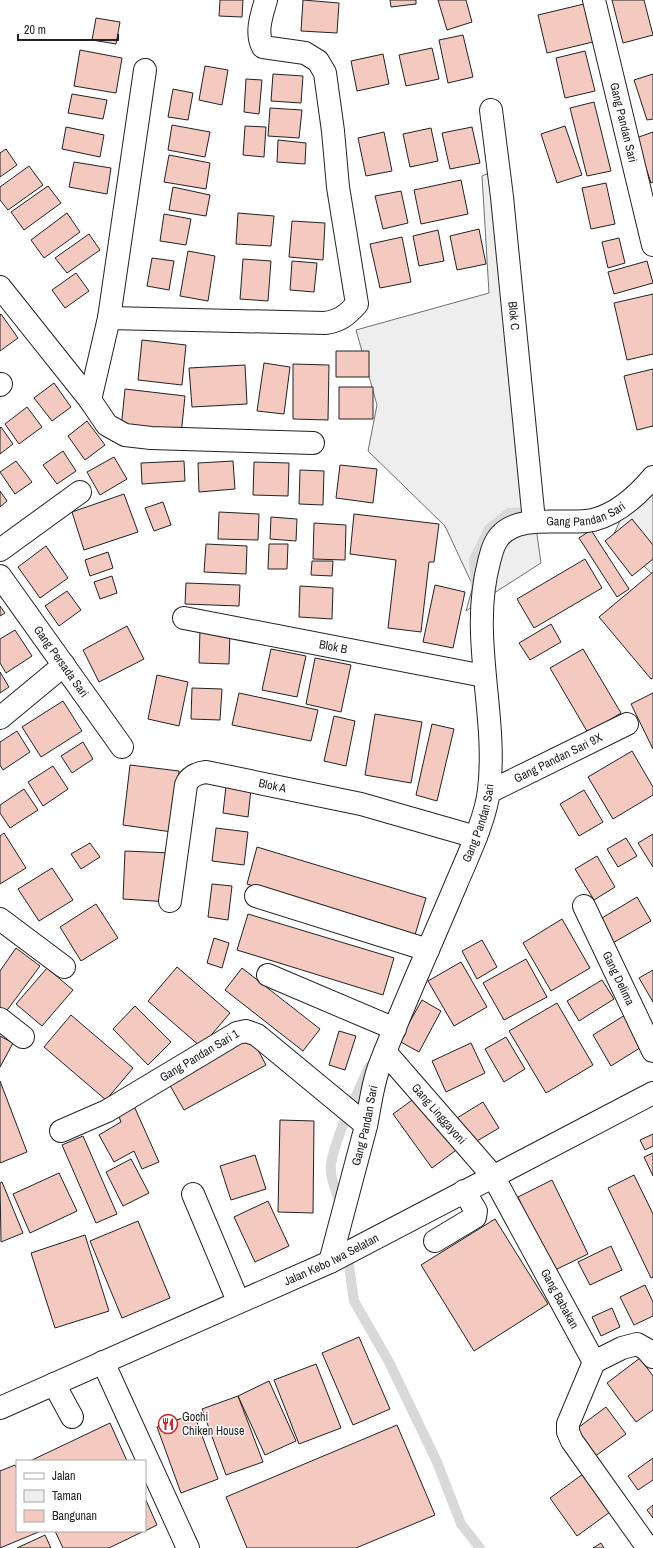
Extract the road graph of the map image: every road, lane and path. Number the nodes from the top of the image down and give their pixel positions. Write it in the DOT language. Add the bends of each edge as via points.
graph roads {
  1 [pos="266,0"];
  2 [pos="594,0"];
  3 [pos="145,70"];
  4 [pos="491,110"];
  5 [pos="647,194"];
  6 [pos="653,245"];
  7 [pos="0,287"];
  8 [pos="109,318"];
  9 [pos="90,400"];
  10 [pos="313,443"];
  11 [pos="653,477"];
  12 [pos="80,492"];
  13 [pos="534,521"];
  14 [pos="0,550"];
  15 [pos="0,576"];
  16 [pos="184,618"];
  17 [pos="64,665"];
  18 [pos="484,676"];
  19 [pos="0,718"];
  20 [pos="627,724"];
  21 [pos="122,747"];
  22 [pos="489,792"];
  23 [pos="476,837"];
  24 [pos="256,896"];
  25 [pos="170,901"];
  26 [pos="584,906"];
  27 [pos="0,919"];
  28 [pos="428,950"];
  29 [pos="64,967"];
  30 [pos="268,975"];
  31 [pos="0,1019"];
  32 [pos="395,1030"];
  33 [pos="24,1037"];
  34 [pos="653,1051"];
  35 [pos="385,1052"];
  36 [pos="653,1093"];
  37 [pos="366,1125"];
  38 [pos="61,1131"];
  39 [pos="493,1176"];
  40 [pos="464,1191"];
  41 [pos="193,1194"];
  42 [pos="435,1241"];
  43 [pos="330,1262"];
  44 [pos="238,1301"];
  45 [pos="653,1358"];
  46 [pos="103,1362"];
  47 [pos="594,1362"];
  48 [pos="54,1384"];
  49 [pos="0,1408"];
  50 [pos="72,1417"];
  51 [pos="188,1548"];
  52 [pos="648,1548"];
  1 -- 8 [label="street" via="260,25 262,46 305,53 318,61 325,73 338,187 356,304 344,318 325,323"];
  2 -- 5 [label="street, Gang Pandan Sari"];
  3 -- 8 [label="street"];
  4 -- 13 [label="street, Blok C"];
  5 -- 6 [label="street, Gang Pandan Sari"];
  7 -- 9 [label="street"];
  8 -- 9 [label="street"];
  9 -- 10 [label="street" via="107,425 125,435"];
  11 -- 13 [label="street, Gang Pandan Sari" via="624,505 607,515 591,520"];
  12 -- 14 [label="street"];
  13 -- 18 [label="street, Gang Pandan Sari" via="507,530 499,536 493,547 484,580"];
  15 -- 17 [label="street, Gang Persada Sari"];
  16 -- 18 [label="street, Blok B"];
  17 -- 19 [label="street"];
  17 -- 21 [label="street, Gang Persada Sari"];
  18 -- 22 [label="street, Gang Pandan Sari" via="489,708"];
  20 -- 22 [label="street, Gang Pandan Sari 9X"];
  22 -- 23 [label="street, Gang Pandan Sari"];
  23 -- 25 [label="street, Blok A" via="361,804 206,772 200,773 188,780 185,789"];
  23 -- 28 [label="street, Gang Pandan Sari"];
  24 -- 28 [label="street"];
  26 -- 34 [label="street, Gang Delima"];
  27 -- 29 [label="street"];
  28 -- 32 [label="street, Gang Pandan Sari"];
  30 -- 32 [label="street"];
  31 -- 33 [label="street"];
  32 -- 35 [label="street, Gang Pandan Sari"];
  35 -- 37 [label="street, Gang Pandan Sari"];
  35 -- 39 [label="street, Gang Linggayoni"];
  36 -- 39 [label="street, Jalan Kebo Iwa Selatan"];
  37 -- 38 [label="street, Gang Pandan Sari 1" via="257,1035 246,1031 237,1033 107,1111"];
  37 -- 43 [label="street, Gang Pandan Sari"];
  39 -- 40 [label="street, Jalan Kebo Iwa Selatan"];
  39 -- 47 [label="street, Gang Babakan"];
  40 -- 42 [label="street" via="476,1211 475,1217"];
  40 -- 43 [label="street, Jalan Kebo Iwa Selatan"];
  41 -- 44 [label="street"];
  43 -- 44 [label="street, Jalan Kebo Iwa Selatan"];
  44 -- 46 [label="street, Jalan Kebo Iwa Selatan"];
  45 -- 47 [label="street" via="646,1349 637,1344 622,1348"];
  46 -- 48 [label="street, Jalan Kebo Iwa Selatan"];
  46 -- 51 [label="street"];
  47 -- 52 [label="street" via="568,1424 568,1432"];
  48 -- 49 [label="street, Jalan Kebo Iwa Selatan"];
  48 -- 50 [label="street"];
}
